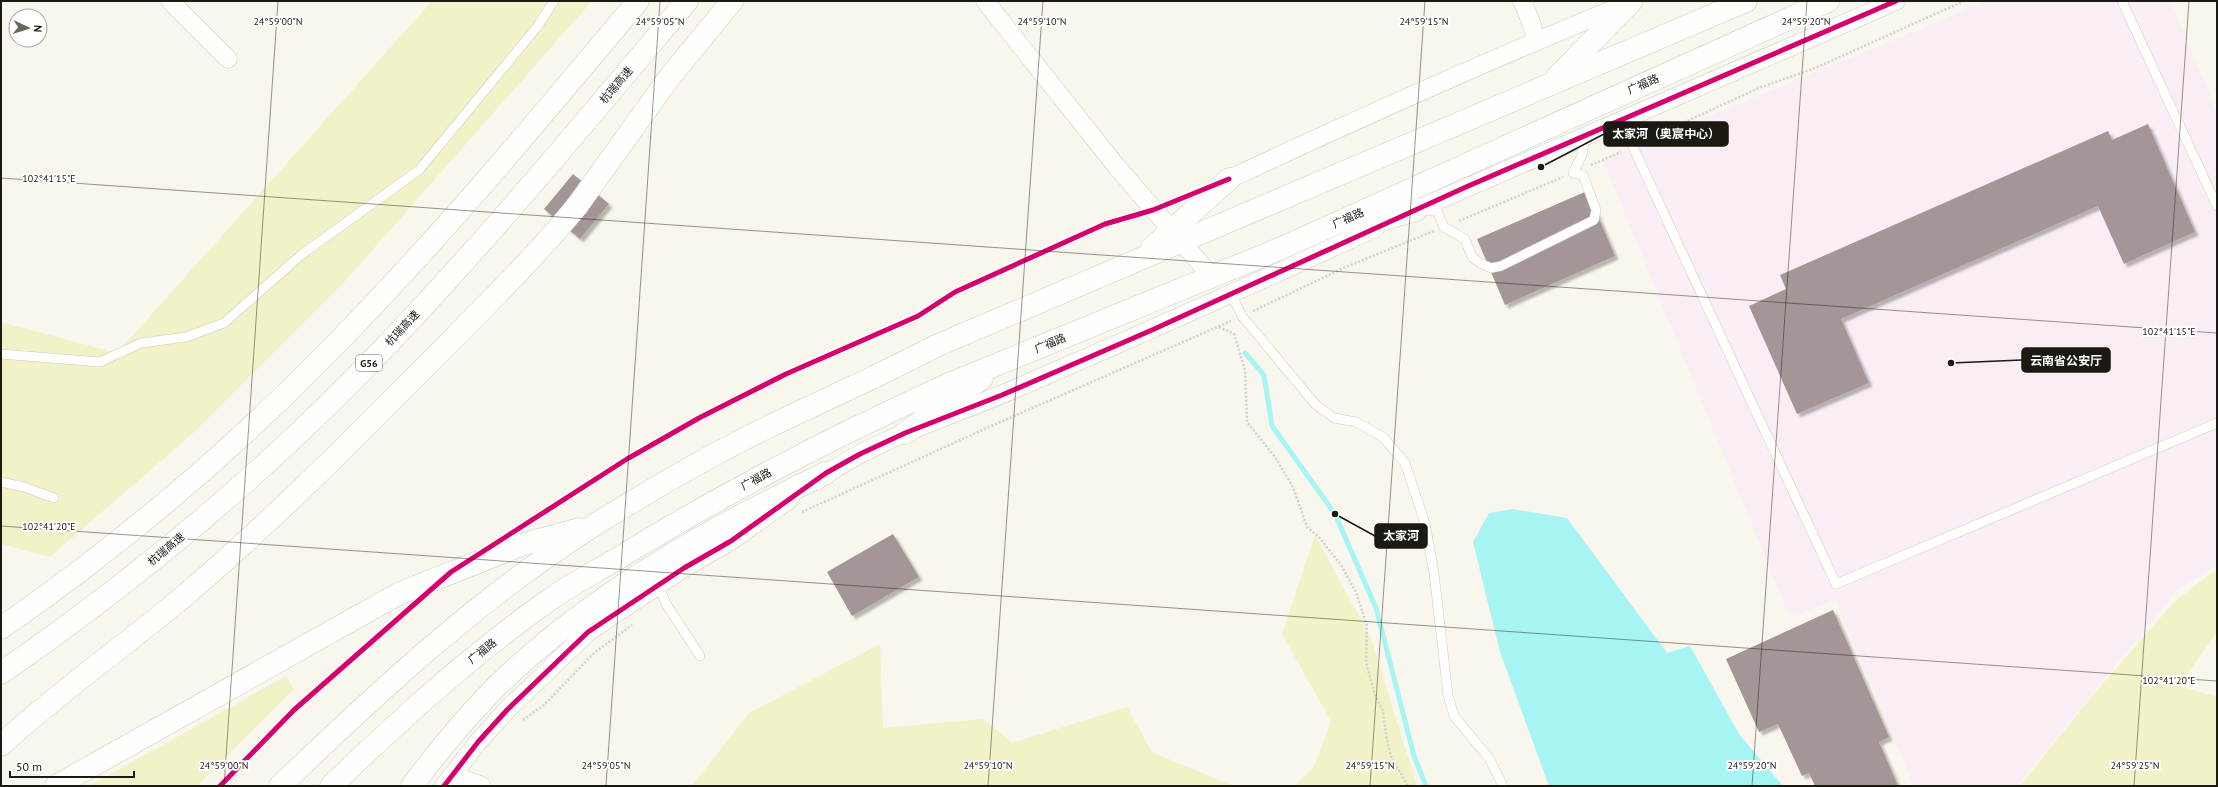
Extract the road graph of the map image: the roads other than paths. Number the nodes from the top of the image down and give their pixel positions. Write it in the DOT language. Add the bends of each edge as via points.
graph roads {
  1 [pos="170,1"];
  2 [pos="554,1"];
  3 [pos="638,1"];
  4 [pos="687,1"];
  5 [pos="732,1"];
  6 [pos="985,1"];
  7 [pos="1522,1"];
  8 [pos="1746,1"];
  9 [pos="1828,1"];
  10 [pos="1896,1"];
  11 [pos="2122,1"];
  12 [pos="1633,2"];
  13 [pos="1536,40"];
  14 [pos="228,59"];
  15 [pos="1550,84"];
  16 [pos="1622,120"];
  17 [pos="1585,136"];
  18 [pos="1229,179"];
  19 [pos="2217,206"];
  20 [pos="1416,210"];
  21 [pos="1177,236"];
  22 [pos="1284,247"];
  23 [pos="1212,276"];
  24 [pos="1231,294"];
  25 [pos="1,354"];
  26 [pos="1002,362"];
  27 [pos="2217,423"];
  28 [pos="905,433"];
  29 [pos="826,473"];
  30 [pos="1,482"];
  31 [pos="54,498"];
  32 [pos="595,525"];
  33 [pos="658,584"];
  34 [pos="1,628"];
  35 [pos="700,656"];
  36 [pos="1,673"];
  37 [pos="1,745"];
  38 [pos="449,780"];
  39 [pos="56,786"];
  40 [pos="280,786"];
  41 [pos="331,786"];
  42 [pos="412,786"];
  43 [pos="482,786"];
  44 [pos="1503,786"];
  1 -- 14 [label="street"];
  2 -- 25 [label="lane" via="537,27 419,170 301,255 224,322 186,337 141,343 100,362"];
  3 -- 34 [label="main road" via="446,225 360,319 288,391 232,444 141,522"];
  4 -- 36 [label="main road, 杭瑞高速 / G56" via="474,250 393,339 314,418 257,472 147,565"];
  5 -- 37 [label="main road" via="669,78 577,206 500,291 355,439 212,572"];
  6 -- 21 [label="street" via="1117,167"];
  7 -- 13 [label="street" via="1532,22"];
  8 -- 15 [label="main road"];
  9 -- 22 [label="main road, 广福路"];
  10 -- 16 [label="street"];
  11 -- 19 [label="lane"];
  12 -- 13 [label="street"];
  12 -- 15 [label="main road"];
  13 -- 18 [label="street"];
  15 -- 21 [label="main road"];
  16 -- 17 [label="street"];
  16 -- 27 [label="lane" via="1836,584"];
  17 -- 20 [label="street"];
  17 -- 20 [label="lane" via="1582,155 1573,173 1583,175 1596,210 1594,220 1501,266 1491,268 1472,257 1465,238 1444,227 1437,211"];
  18 -- 21 [label="main road"];
  20 -- 22 [label="main road"];
  20 -- 24 [label="street"];
  21 -- 23 [label="street"];
  21 -- 32 [label="main road" via="1137,261 936,346 880,376 769,426 666,482"];
  22 -- 23 [label="main road, 广福路"];
  23 -- 26 [label="main road, 广福路"];
  24 -- 28 [label="street" via="1002,395"];
  24 -- 44 [label="lane" via="1242,316 1315,404 1334,418 1356,422 1382,437 1405,463 1426,523 1448,695 1454,716 1489,758"];
  26 -- 28 [label="main road" via="969,389"];
  26 -- 41 [label="main road, 广福路" via="893,409 780,466 689,515 553,597 430,693"];
  28 -- 29 [label="street"];
  29 -- 33 [label="street" via="731,541"];
  29 -- 42 [label="main road" via="705,534 576,619 496,687 453,734"];
  30 -- 31 [label="lane"];
  32 -- 39 [label="main road" via="524,544 400,593"];
  32 -- 40 [label="main road" via="461,622 407,667"];
  33 -- 35 [label="lane" via="665,602"];
  33 -- 38 [label="street" via="588,632 507,710"];
  38 -- 43 [label="street"];
}
